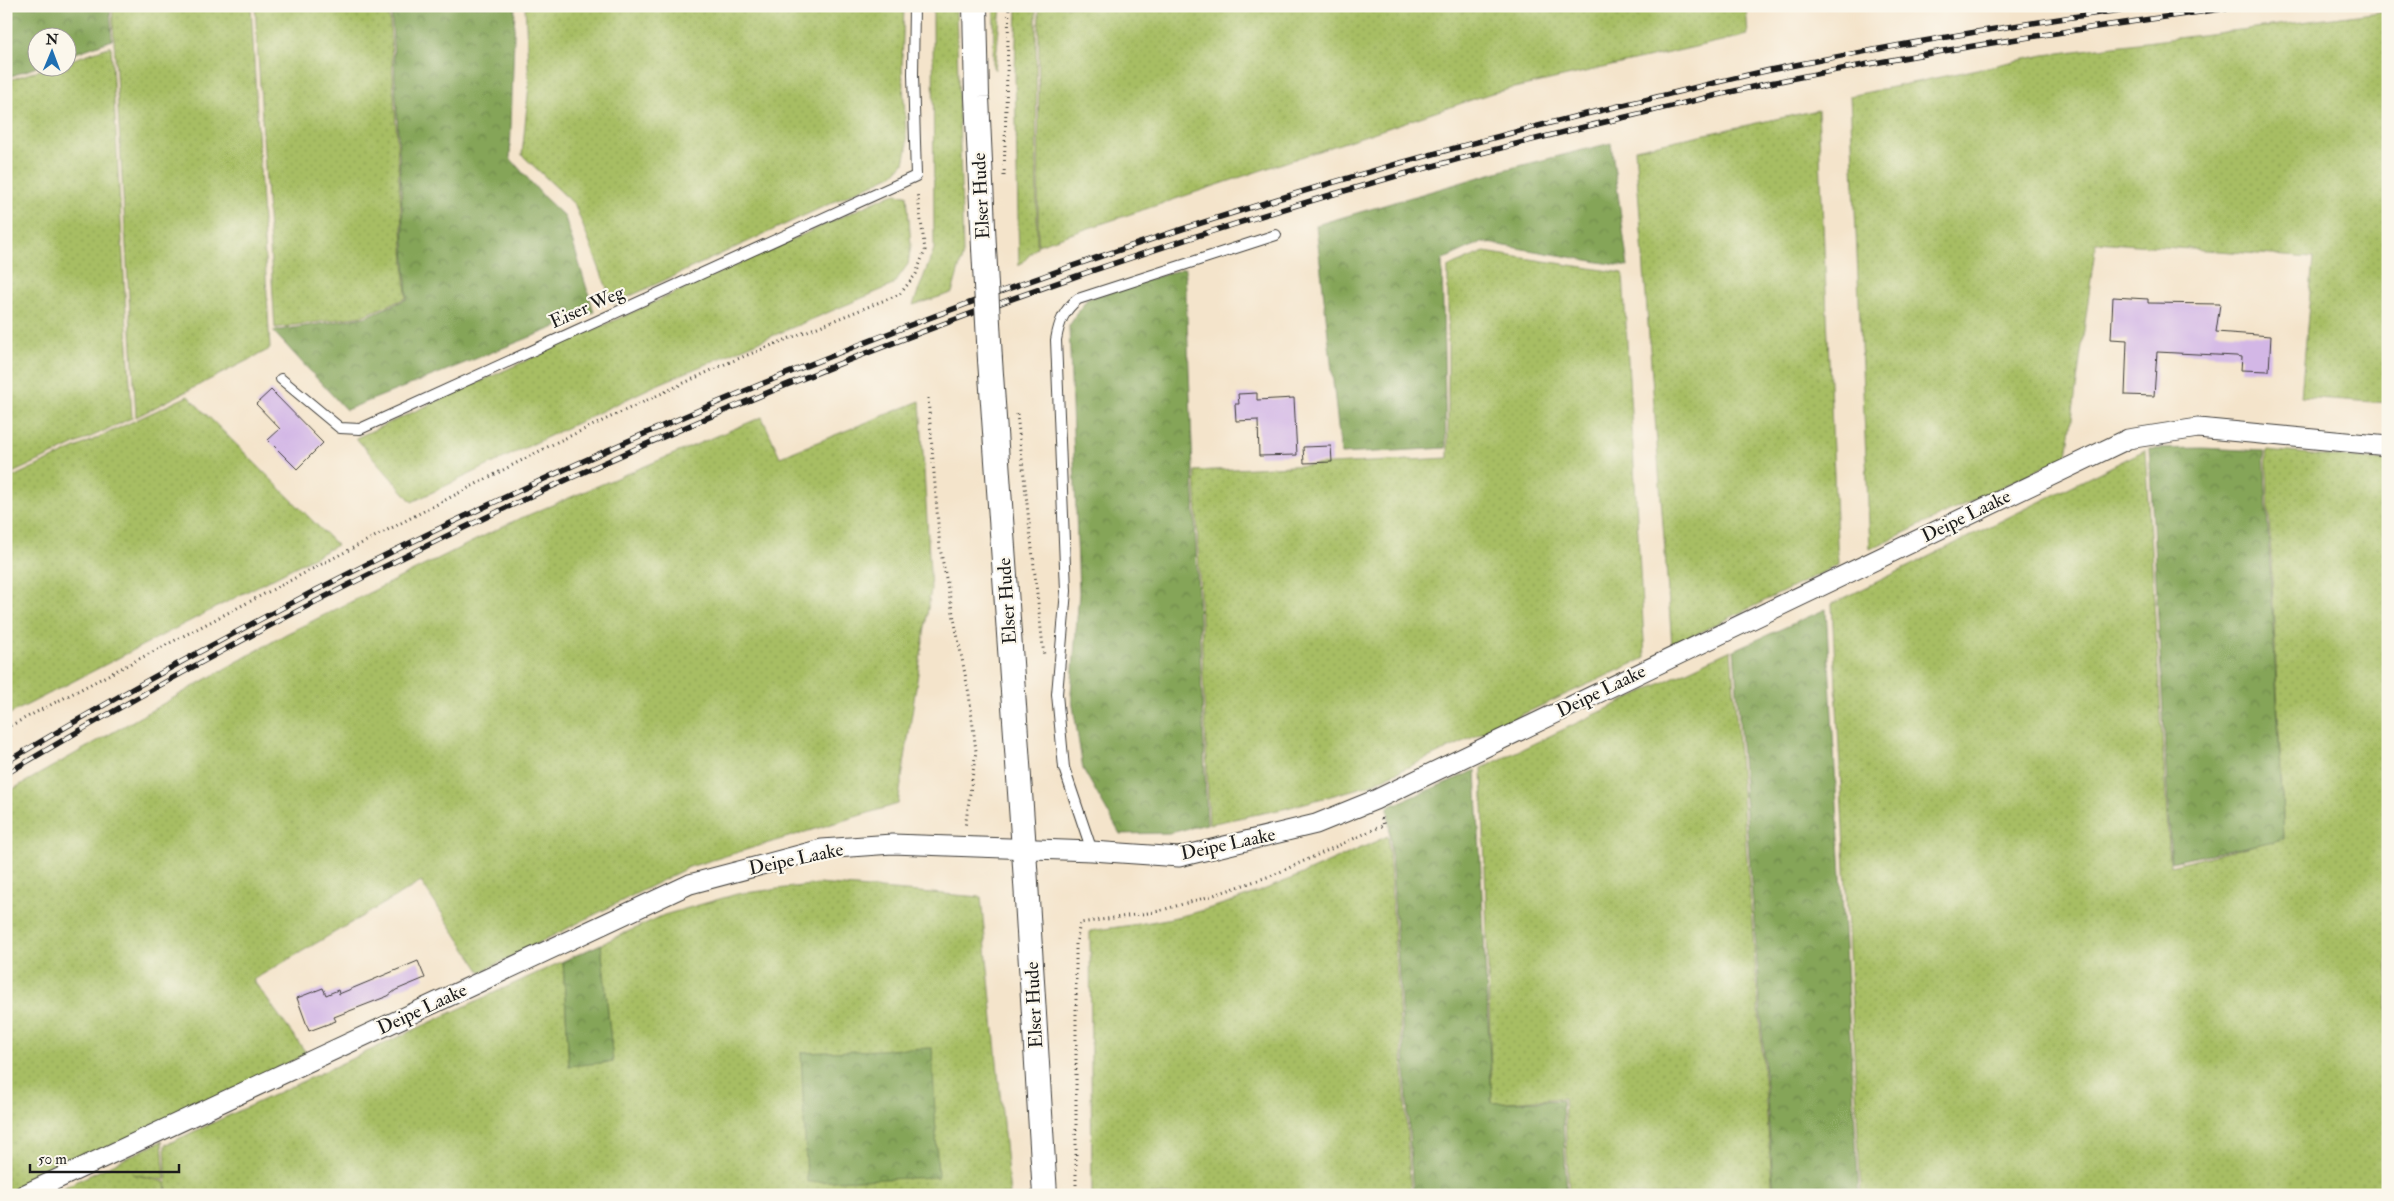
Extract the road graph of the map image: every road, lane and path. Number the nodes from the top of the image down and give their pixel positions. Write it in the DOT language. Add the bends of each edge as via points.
graph roads {
  1 [pos="914,6"];
  2 [pos="975,6"];
  3 [pos="1009,6"];
  4 [pos="916,176"];
  5 [pos="1004,181"];
  6 [pos="1276,235"];
  7 [pos="281,379"];
  8 [pos="928,398"];
  9 [pos="1016,407"];
  10 [pos="2388,446"];
  11 [pos="1045,665"];
  12 [pos="6,728"];
  13 [pos="1375,800"];
  14 [pos="962,846"];
  15 [pos="1024,850"];
  16 [pos="1092,851"];
  17 [pos="23,1195"];
  18 [pos="1045,1195"];
  19 [pos="1076,1195"];
  1 -- 4 [label="lane"];
  2 -- 15 [label="street, Elser Hude, bridge" via="990,360"];
  3 -- 5 [label="path"];
  4 -- 7 [label="lane, Eiser Weg" via="360,429 340,428"];
  4 -- 12 [label="path" via="925,250 916,274 900,294 725,364 557,442"];
  6 -- 16 [label="lane" via="1078,298 1069,306 1058,328 1066,591 1057,694 1064,768"];
  8 -- 14 [label="path" via="940,548 969,694 976,750"];
  9 -- 11 [label="path"];
  10 -- 13 [label="street, Deipe Laake" via="2198,428 2128,439"];
  13 -- 16 [label="street, Deipe Laake" via="1316,824 1179,856"];
  13 -- 19 [label="path" via="1384,825 1273,875 1156,912 1080,924 1076,944"];
  14 -- 15 [label="street, Deipe Laake"];
  14 -- 17 [label="street, Deipe Laake" via="892,844 822,849 690,884"];
  15 -- 16 [label="street, Deipe Laake"];
  15 -- 18 [label="street, Elser Hude"];
}
